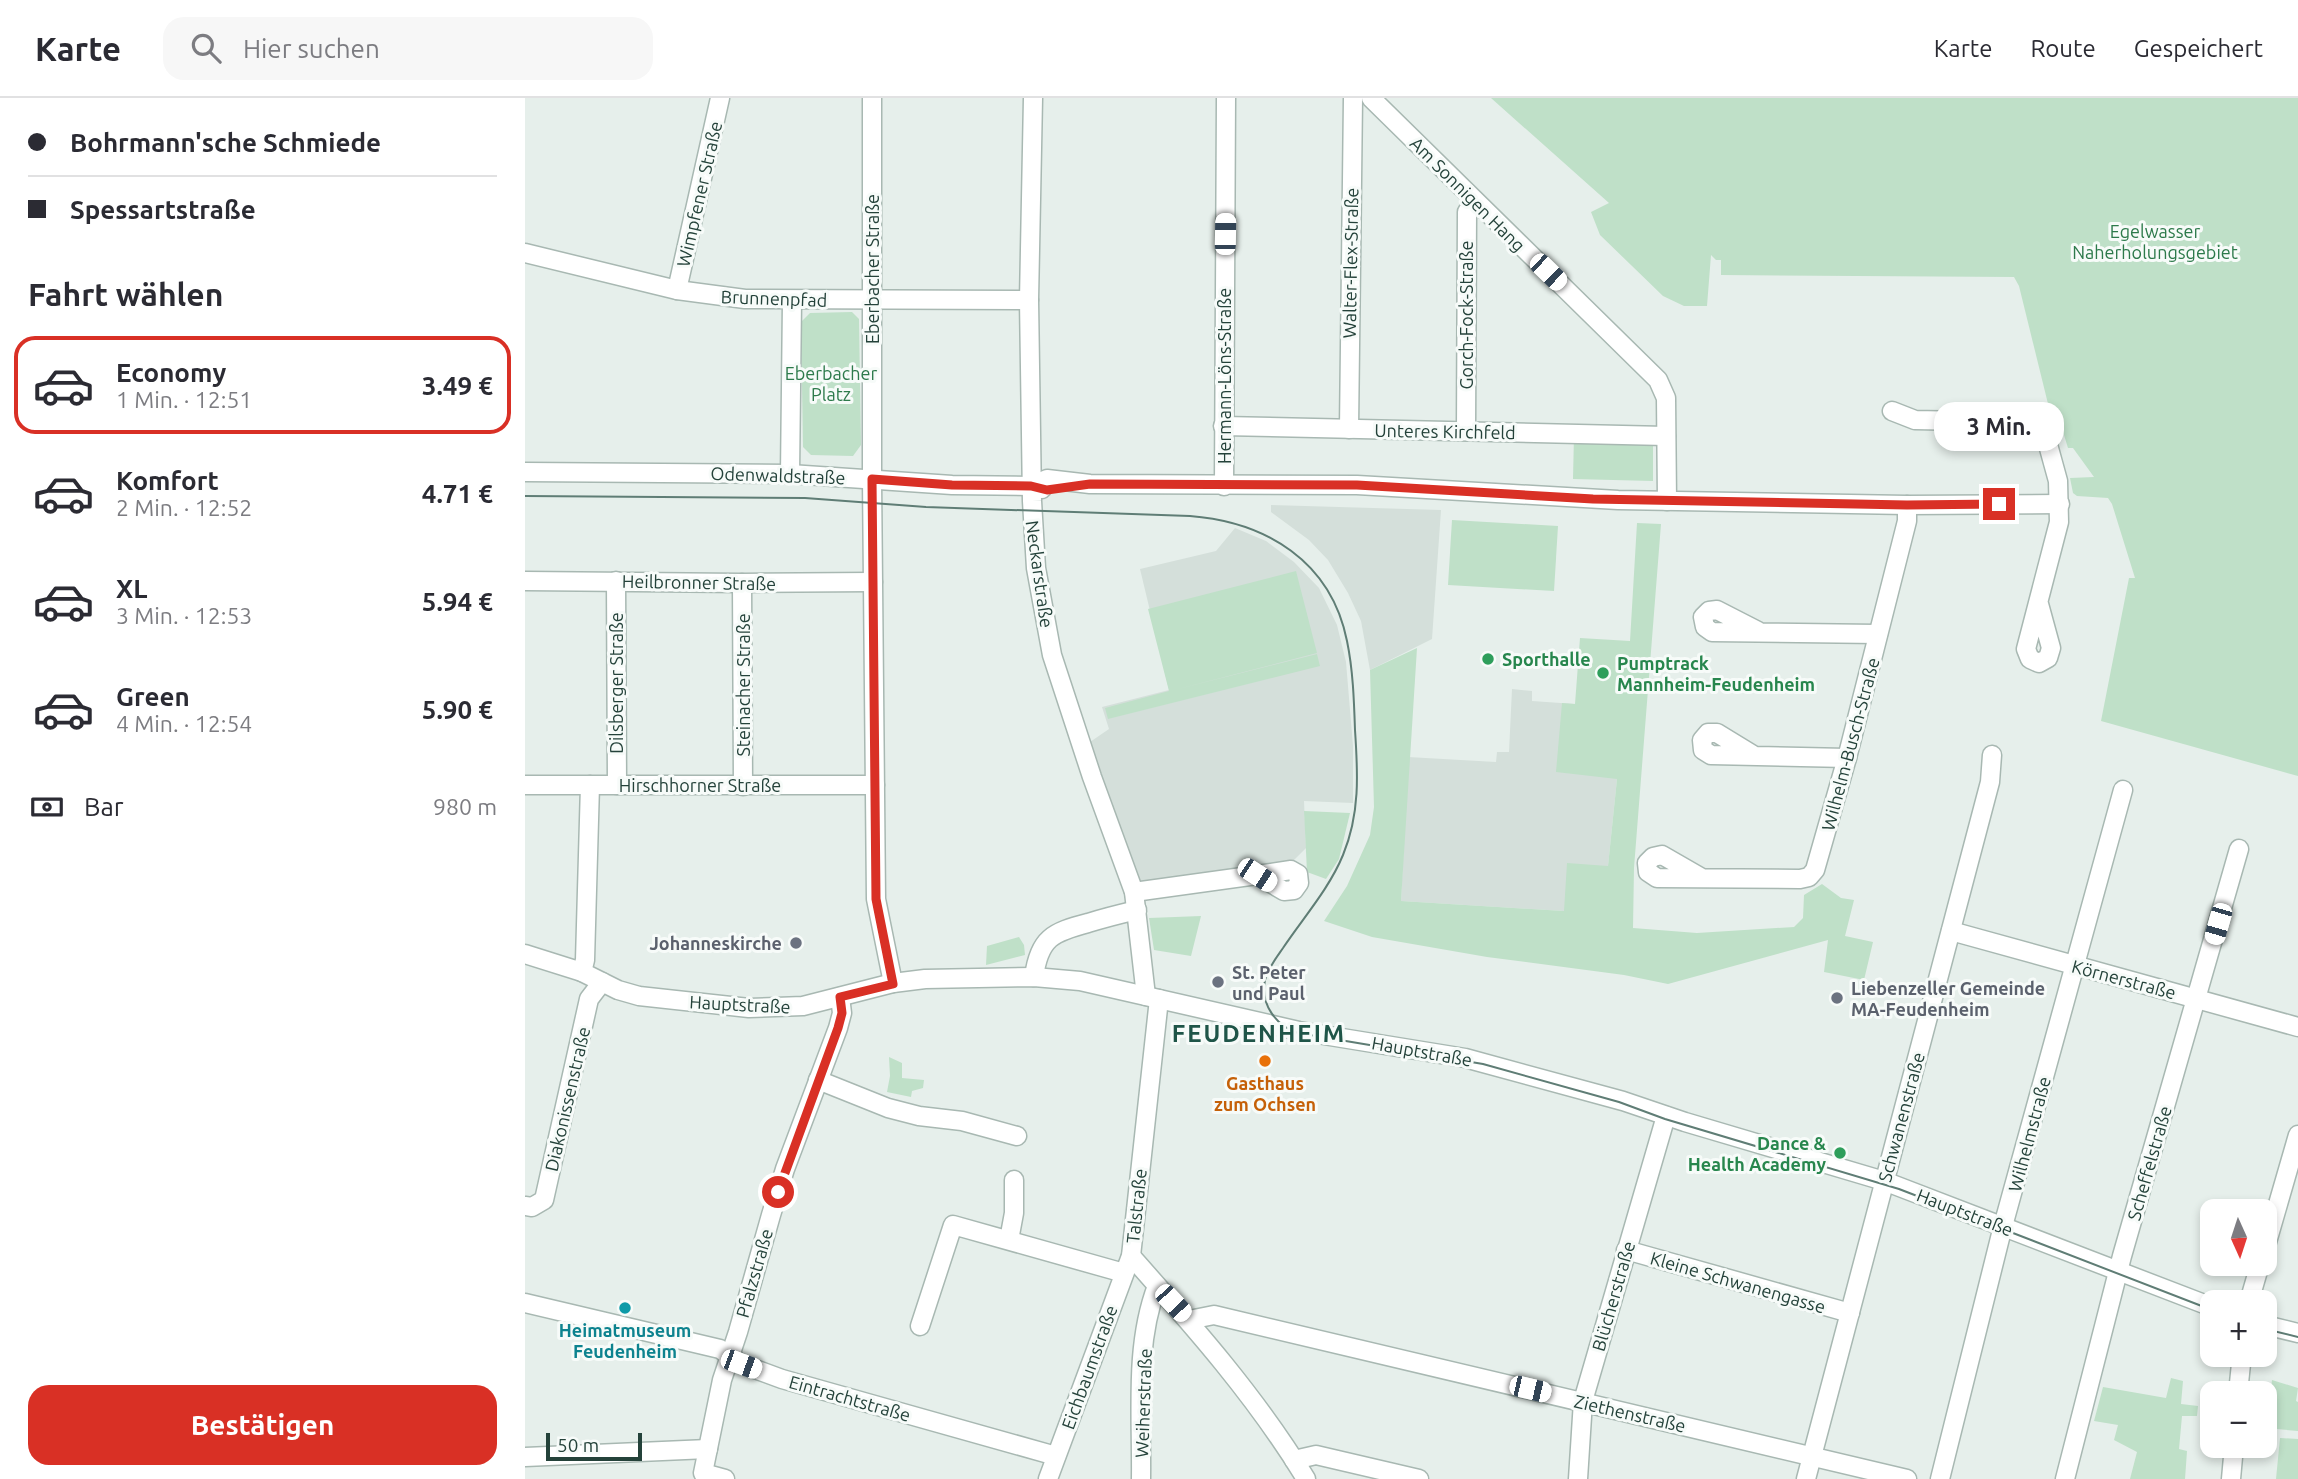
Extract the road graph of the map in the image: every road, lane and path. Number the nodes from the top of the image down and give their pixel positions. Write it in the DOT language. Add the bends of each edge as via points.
graph roads {
  1 [pos="720,98"];
  2 [pos="871,98"];
  3 [pos="1033,98"];
  4 [pos="1226,98"];
  5 [pos="1353,98"];
  6 [pos="1371,98"];
  7 [pos="1475,201"];
  8 [pos="525,253"];
  9 [pos="677,290"];
  10 [pos="872,300"];
  11 [pos="1028,300"];
  12 [pos="792,301"];
  13 [pos="1892,411"];
  14 [pos="1223,426"];
  15 [pos="1349,429"];
  16 [pos="1466,431"];
  17 [pos="1666,436"];
  18 [pos="525,472"];
  19 [pos="790,474"];
  20 [pos="872,479"];
  21 [pos="1031,486"];
  22 [pos="1224,486"];
  23 [pos="1667,500"];
  24 [pos="2060,504"];
  25 [pos="1907,505"];
  26 [pos="525,581"];
  27 [pos="616,582"];
  28 [pos="873,582"];
  29 [pos="742,583"];
  30 [pos="2039,604"];
  31 [pos="1758,631"];
  32 [pos="1878,634"];
  33 [pos="1753,755"];
  34 [pos="1992,755"];
  35 [pos="1847,758"];
  36 [pos="525,785"];
  37 [pos="590,785"];
  38 [pos="617,785"];
  39 [pos="875,785"];
  40 [pos="743,786"];
  41 [pos="2123,790"];
  42 [pos="2239,849"];
  43 [pos="1257,875"];
  44 [pos="1702,878"];
  45 [pos="1134,892"];
  46 [pos="1137,910"];
  47 [pos="1951,931"];
  48 [pos="525,954"];
  49 [pos="2075,965"];
  50 [pos="582,972"];
  51 [pos="1034,976"];
  52 [pos="602,982"];
  53 [pos="893,984"];
  54 [pos="840,997"];
  55 [pos="1153,998"];
  56 [pos="2197,998"];
  57 [pos="2298,1027"];
  58 [pos="818,1080"];
  59 [pos="1666,1116"];
  60 [pos="2298,1135"];
  61 [pos="1017,1136"];
  62 [pos="1014,1180"];
  63 [pos="1884,1181"];
  64 [pos="525,1206"];
  65 [pos="2277,1208"];
  66 [pos="2003,1226"];
  67 [pos="1009,1240"];
  68 [pos="1626,1250"];
  69 [pos="1128,1264"];
  70 [pos="2119,1272"];
  71 [pos="1157,1286"];
  72 [pos="2200,1302"];
  73 [pos="525,1303"];
  74 [pos="1850,1313"];
  75 [pos="1189,1320"];
  76 [pos="920,1326"];
  77 [pos="2277,1328"];
  78 [pos="2298,1333"];
  79 [pos="730,1356"];
  80 [pos="1583,1401"];
  81 [pos="708,1449"];
  82 [pos="1056,1456"];
  83 [pos="1812,1456"];
  84 [pos="525,1457"];
  85 [pos="2233,1458"];
  86 [pos="1294,1460"];
  87 [pos="725,1479"];
  88 [pos="1048,1479"];
  89 [pos="1141,1479"];
  90 [pos="1306,1479"];
  91 [pos="1419,1479"];
  92 [pos="1578,1479"];
  93 [pos="1806,1479"];
  94 [pos="1907,1479"];
  95 [pos="1940,1479"];
  96 [pos="2065,1479"];
  97 [pos="2231,1479"];
  1 -- 9 [label="street, Wimpfener Straße"];
  2 -- 10 [label="street, Eberbacher Straße"];
  3 -- 11 [label="street, Neckarstraße"];
  4 -- 14 [label="street, Hermann-Löns-Straße"];
  5 -- 15 [label="street, Walter-Flex-Straße"];
  6 -- 7 [label="street, Am Sonnigen Hang"];
  7 -- 16 [label="street, Gorch-Fock-Straße" via="1467,212"];
  7 -- 17 [label="street, Am Sonnigen Hang" via="1658,380 1666,398"];
  8 -- 9 [label="street, Brunnenpfad"];
  9 -- 12 [label="street, Brunnenpfad"];
  10 -- 11 [label="street, Brunnenpfad"];
  10 -- 12 [label="street, Brunnenpfad"];
  10 -- 20 [label="street, Eberbacher Straße"];
  11 -- 21 [label="street, Neckarstraße"];
  12 -- 19 [label="street"];
  13 -- 24 [label="street" via="1915,420 2015,422 2033,429 2047,441 2055,463"];
  14 -- 15 [label="street, Unteres Kirchfeld"];
  14 -- 22 [label="street, Hermann-Löns-Straße"];
  15 -- 16 [label="street, Unteres Kirchfeld"];
  16 -- 17 [label="street, Unteres Kirchfeld"];
  17 -- 23 [label="street, Am Sonnigen Hang"];
  18 -- 19 [label="street, Odenwaldstraße"];
  19 -- 20 [label="street, Odenwaldstraße"];
  20 -- 21 [label="street, Odenwaldstraße"];
  20 -- 28 [label="street, Eberbacher Straße"];
  21 -- 22 [label="street, Odenwaldstraße" via="1047,490 1090,484"];
  21 -- 45 [label="street, Neckarstraße" via="1036,568 1052,655"];
  22 -- 23 [label="street, Odenwaldstraße" via="1357,485"];
  23 -- 25 [label="street, Odenwaldstraße"];
  24 -- 25 [label="street, Odenwaldstraße"];
  24 -- 30 [label="street"];
  25 -- 32 [label="street, Wilhelm-Busch-Straße" via="1907,521"];
  26 -- 27 [label="street, Heilbronner Straße"];
  27 -- 29 [label="street, Heilbronner Straße"];
  27 -- 38 [label="street, Dilsberger Straße"];
  28 -- 29 [label="street, Heilbronner Straße"];
  28 -- 39 [label="street, Eberbacher Straße"];
  29 -- 40 [label="street, Steinacher Straße"];
  31 -- 32 [label="street"];
  32 -- 35 [label="street, Wilhelm-Busch-Straße"];
  33 -- 35 [label="street"];
  34 -- 47 [label="street, Schwanenstraße" via="1990,782"];
  35 -- 44 [label="street, Wilhelm-Busch-Straße" via="1815,870 1809,877"];
  36 -- 37 [label="street, Hirschhorner Straße"];
  37 -- 38 [label="street, Hirschhorner Straße"];
  37 -- 50 [label="street"];
  38 -- 40 [label="street, Hirschhorner Straße"];
  39 -- 40 [label="street, Hirschhorner Straße"];
  39 -- 53 [label="street, Eberbacher Straße" via="876,899"];
  41 -- 49 [label="street, Wilhelmstraße"];
  42 -- 56 [label="street, Scheffelstraße"];
  43 -- 45 [label="street"];
  45 -- 46 [label="street, Neckarstraße"];
  46 -- 51 [label="street" via="1057,931 1040,951"];
  46 -- 55 [label="street, Neckarstraße"];
  47 -- 49 [label="street, Körnerstraße"];
  47 -- 63 [label="street, Schwanenstraße"];
  48 -- 50 [label="street, Hauptstraße"];
  49 -- 56 [label="street, Körnerstraße"];
  49 -- 66 [label="street, Wilhelmstraße"];
  50 -- 52 [label="street, Hauptstraße"];
  51 -- 53 [label="street, Hauptstraße"];
  51 -- 55 [label="street, Hauptstraße"];
  52 -- 54 [label="street, Hauptstraße" via="639,996 724,1007 785,1008"];
  52 -- 64 [label="street, Diakonissenstraße" via="589,999 544,1200"];
  53 -- 54 [label="street, Hauptstraße"];
  54 -- 58 [label="street, Pfalzstraße" via="842,1013"];
  55 -- 59 [label="street, Hauptstraße" via="1299,1031 1489,1063"];
  55 -- 69 [label="street, Talstraße"];
  56 -- 57 [label="street, Körnerstraße"];
  56 -- 70 [label="street, Scheffelstraße"];
  58 -- 61 [label="street" via="888,1108"];
  58 -- 79 [label="street, Pfalzstraße" via="785,1169"];
  59 -- 63 [label="street, Hauptstraße"];
  59 -- 68 [label="street, Blücherstraße"];
  60 -- 65 [label="street"];
  62 -- 67 [label="street"];
  63 -- 66 [label="street, Hauptstraße"];
  63 -- 74 [label="street, Schwanenstraße"];
  66 -- 70 [label="street, Hauptstraße"];
  66 -- 95 [label="street, Wilhelmstraße"];
  67 -- 69 [label="street"];
  67 -- 76 [label="street" via="953,1225"];
  68 -- 74 [label="street, Kleine Schwanengasse"];
  68 -- 80 [label="street, Blücherstraße"];
  69 -- 71 [label="street, Talstraße"];
  69 -- 82 [label="street, Eichbaumstraße"];
  70 -- 72 [label="street, Hauptstraße"];
  70 -- 96 [label="street, Scheffelstraße"];
  71 -- 75 [label="street, Talstraße"];
  71 -- 89 [label="street, Weiherstraße" via="1143,1352"];
  73 -- 79 [label="street, Eintrachtstraße" via="720,1349"];
  74 -- 83 [label="street, Schwanenstraße"];
  75 -- 80 [label="street, Ziethenstraße" via="1213,1315"];
  75 -- 86 [label="street, Talstraße"];
  77 -- 78 [label="street"];
  79 -- 81 [label="street, Pfalzstraße"];
  79 -- 82 [label="street, Eintrachtstraße" via="782,1379"];
  80 -- 83 [label="street, Ziethenstraße"];
  80 -- 92 [label="street, Blücherstraße"];
  81 -- 84 [label="street"];
  81 -- 87 [label="street, Pfalzstraße" via="703,1473"];
  82 -- 88 [label="street, Eichbaumstraße"];
  83 -- 93 [label="street, Schwanenstraße"];
  83 -- 94 [label="street, Ziethenstraße"];
  85 -- 97 [label="street"];
  86 -- 90 [label="street, Talstraße"];
  86 -- 91 [label="street" via="1315,1455"];
}
